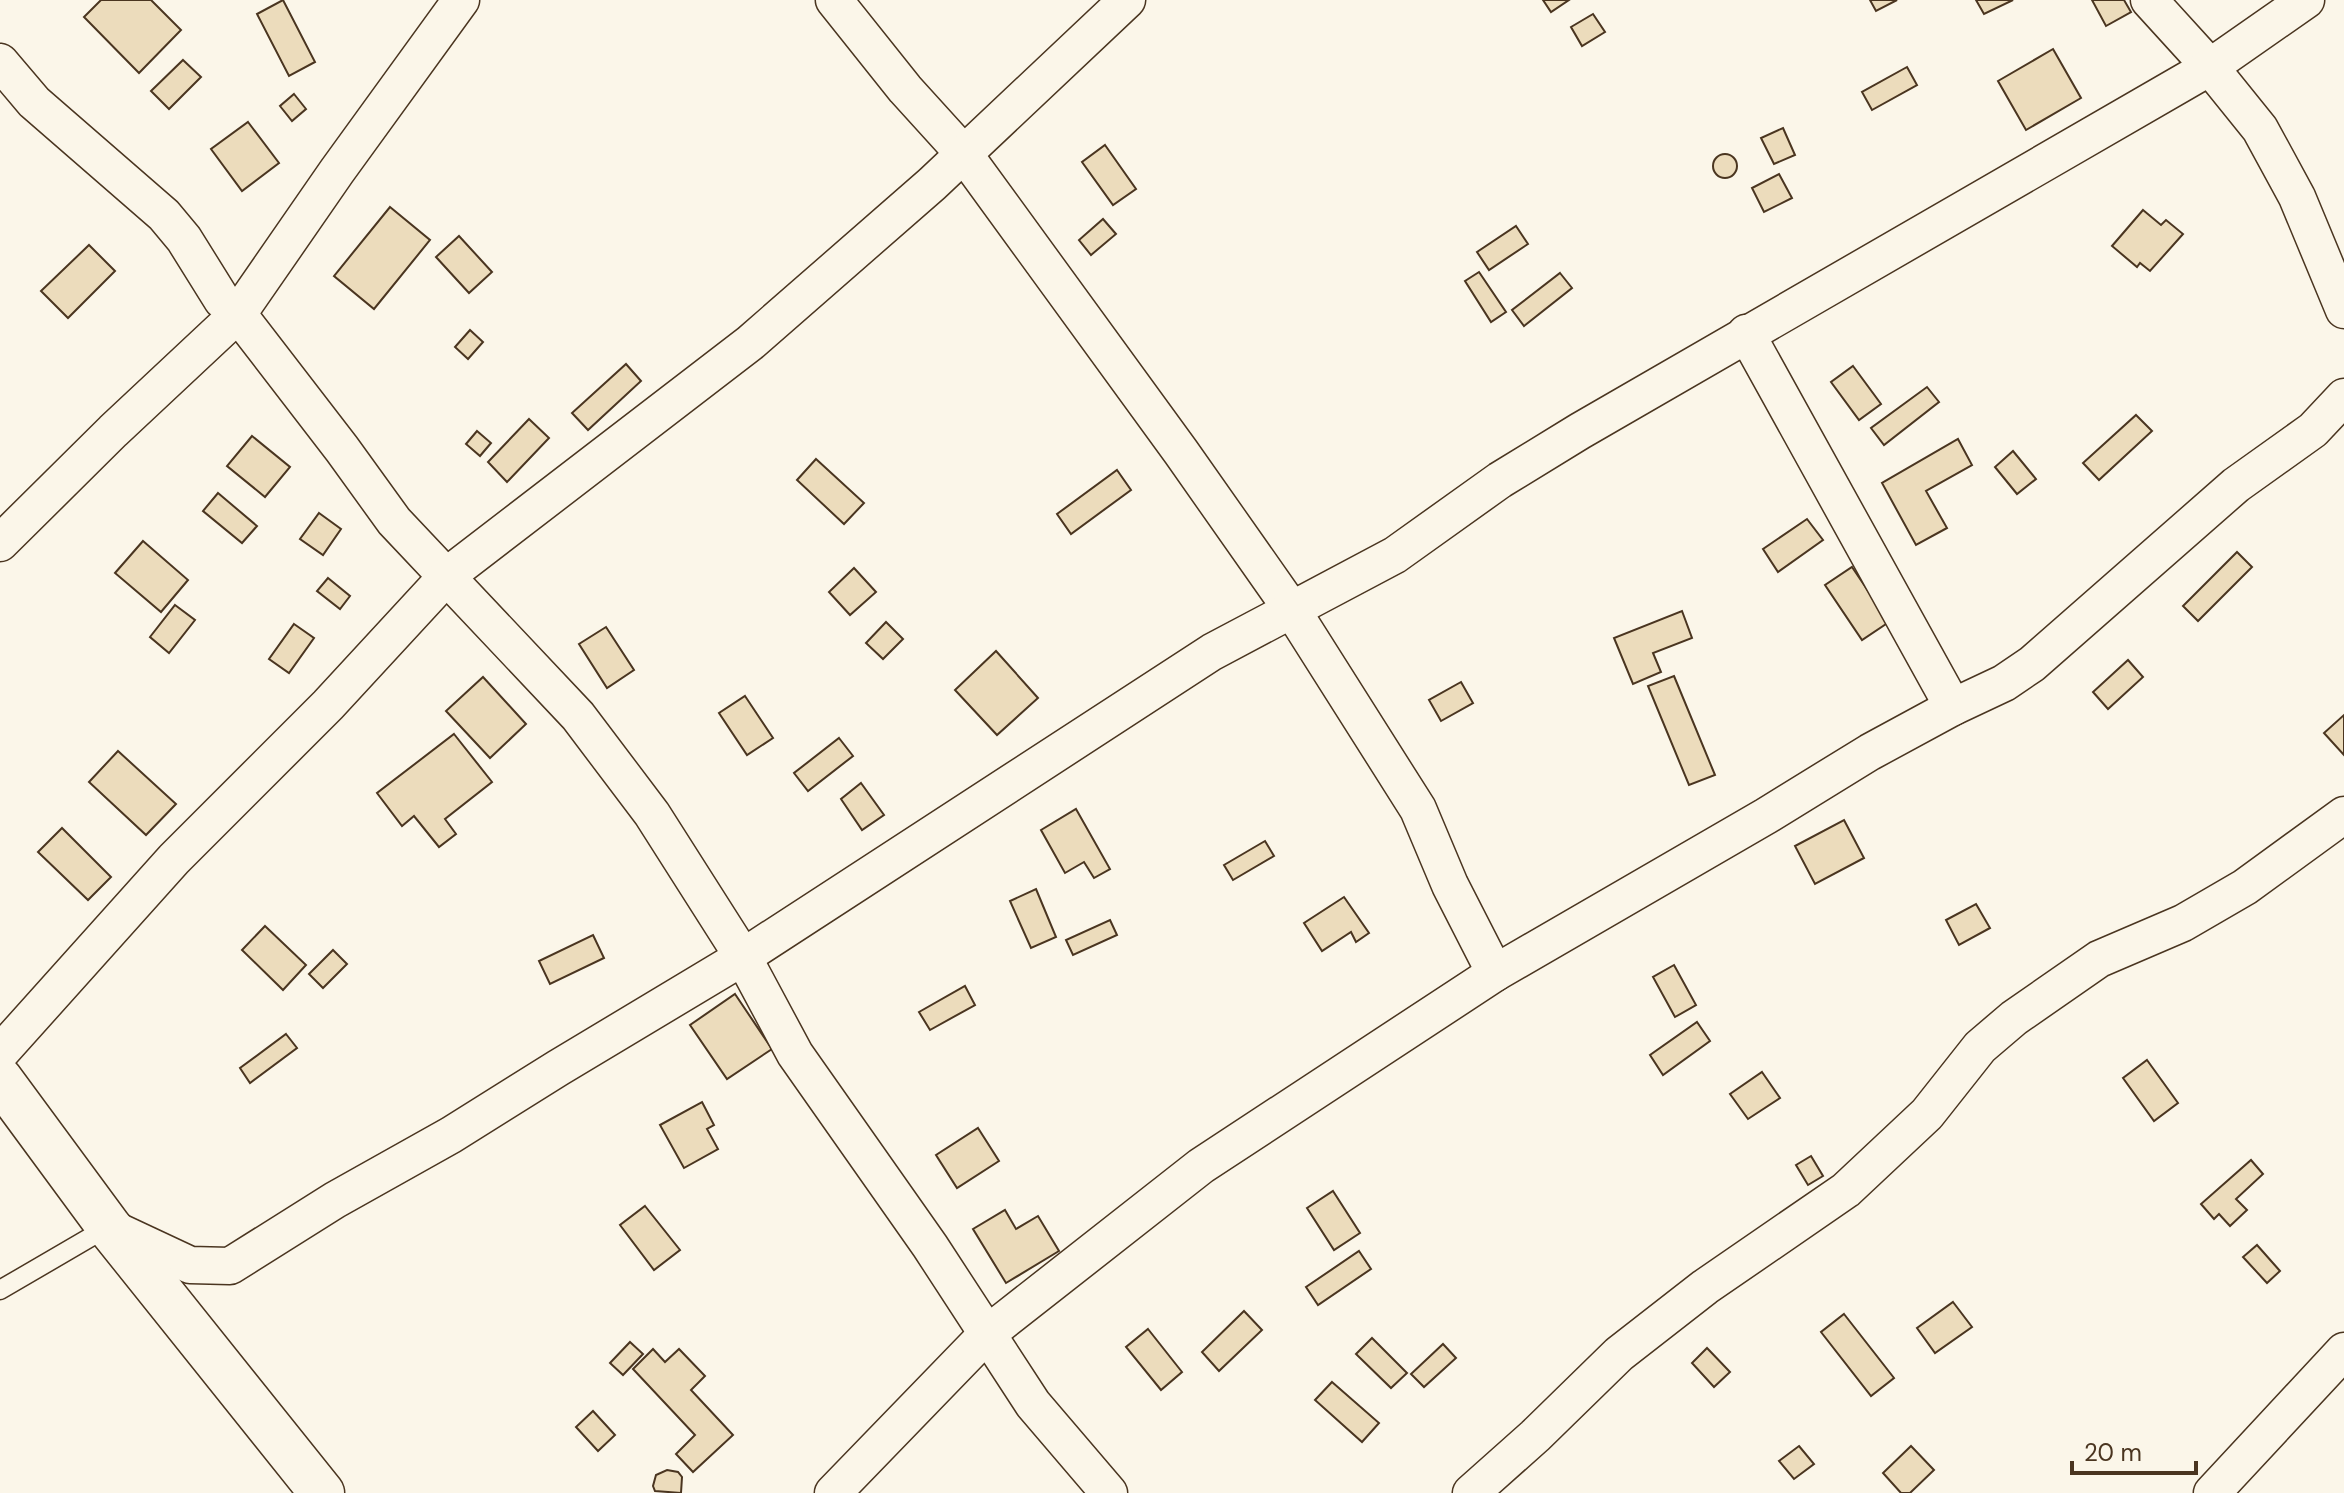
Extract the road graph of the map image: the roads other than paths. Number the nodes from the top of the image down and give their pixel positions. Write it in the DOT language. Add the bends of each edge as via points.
graph roads {
  1 [pos="461,0"];
  2 [pos="834,0"];
  3 [pos="1127,0"];
  4 [pos="2149,0"];
  5 [pos="2306,0"];
  6 [pos="0,62"];
  7 [pos="2210,67"];
  8 [pos="964,154"];
  9 [pos="2344,310"];
  10 [pos="238,314"];
  11 [pos="1746,333"];
  12 [pos="2344,397"];
  13 [pos="0,543"];
  14 [pos="448,575"];
  15 [pos="1292,610"];
  16 [pos="1953,707"];
  17 [pos="2344,815"];
  18 [pos="743,957"];
  19 [pos="1495,973"];
  20 [pos="0,1053"];
  21 [pos="0,1079"];
  22 [pos="109,1227"];
  23 [pos="0,1290"];
  24 [pos="987,1334"];
  25 [pos="2344,1351"];
  26 [pos="322,1493"];
  27 [pos="833,1493"];
  28 [pos="1109,1493"];
  29 [pos="1471,1493"];
  30 [pos="2212,1493"];
  1 -- 10 [label="street"];
  2 -- 8 [label="street"];
  3 -- 8 [label="street"];
  4 -- 7 [label="street"];
  5 -- 7 [label="street"];
  6 -- 10 [label="street" via="34,102 164,215 222,300"];
  7 -- 9 [label="street" via="2260,129 2297,197"];
  7 -- 11 [label="street"];
  8 -- 14 [label="street" via="750,343"];
  8 -- 15 [label="street"];
  10 -- 13 [label="street"];
  10 -- 14 [label="street" via="394,521"];
  11 -- 15 [label="street" via="1500,480 1395,555"];
  11 -- 16 [label="street"];
  12 -- 16 [label="street" via="2313,430 2236,485 2032,664"];
  14 -- 18 [label="street" via="578,716 652,814"];
  14 -- 20 [label="street" via="174,859"];
  15 -- 18 [label="street" via="1212,652"];
  15 -- 19 [label="street" via="1418,809"];
  16 -- 19 [label="street"];
  17 -- 29 [label="street" via="2245,887 2183,923 2099,959 2014,1018 1980,1047 1927,1114 1846,1190 1619,1354"];
  18 -- 22 [label="street" via="230,1266 190,1265"];
  18 -- 24 [label="street" via="795,1054"];
  19 -- 24 [label="street" via="1201,1166"];
  21 -- 22 [label="highway"];
  22 -- 23 [label="lane"];
  22 -- 26 [label="highway"];
  24 -- 27 [label="street"];
  24 -- 28 [label="street" via="1033,1404"];
  25 -- 30 [label="street"];
}
